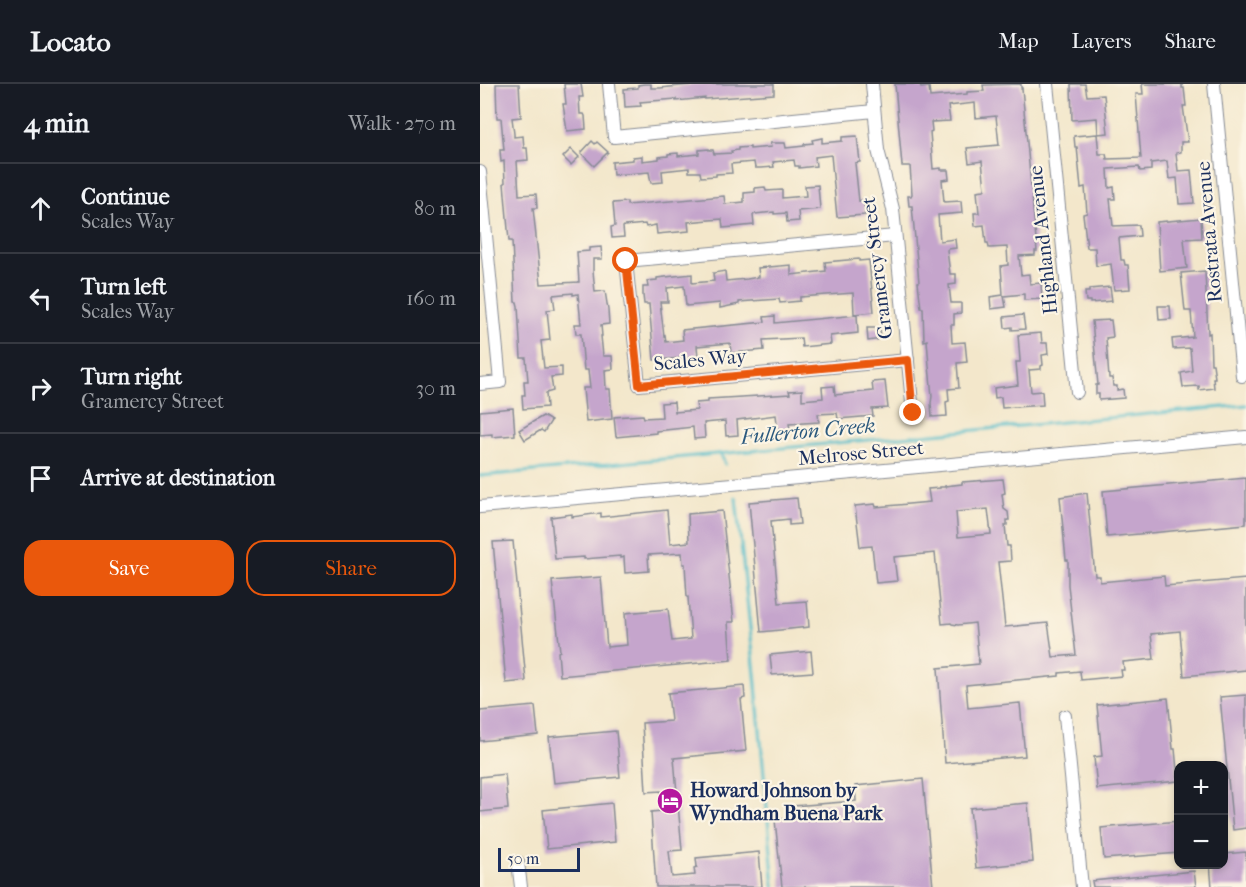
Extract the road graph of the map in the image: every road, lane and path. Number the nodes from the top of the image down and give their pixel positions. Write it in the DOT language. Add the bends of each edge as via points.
graph roads {
  1 [pos="609,84"];
  2 [pos="872,84"];
  3 [pos="1047,84"];
  4 [pos="1214,84"];
  5 [pos="874,111"];
  6 [pos="480,172"];
  7 [pos="895,236"];
  8 [pos="484,253"];
  9 [pos="908,360"];
  10 [pos="1242,376"];
  11 [pos="480,384"];
  12 [pos="1077,392"];
  13 [pos="913,413"];
  14 [pos="1246,437"];
  15 [pos="480,507"];
  16 [pos="1065,716"];
  17 [pos="518,862"];
  18 [pos="521,887"];
  19 [pos="1082,887"];
  1 -- 5 [label="street" via="614,136"];
  2 -- 5 [label="street, Gramercy Street"];
  3 -- 12 [label="street, Highland Avenue"];
  4 -- 10 [label="street, Rostrata Avenue"];
  5 -- 7 [label="street, Gramercy Street"];
  6 -- 8 [label="street"];
  7 -- 9 [label="street, Gramercy Street"];
  7 -- 9 [label="street, Scales Way" via="626,261 639,385"];
  8 -- 11 [label="street" via="500,382"];
  9 -- 13 [label="street, Gramercy Street"];
  14 -- 15 [label="street, Melrose Street"];
  16 -- 19 [label="street"];
  17 -- 18 [label="street"];
}
